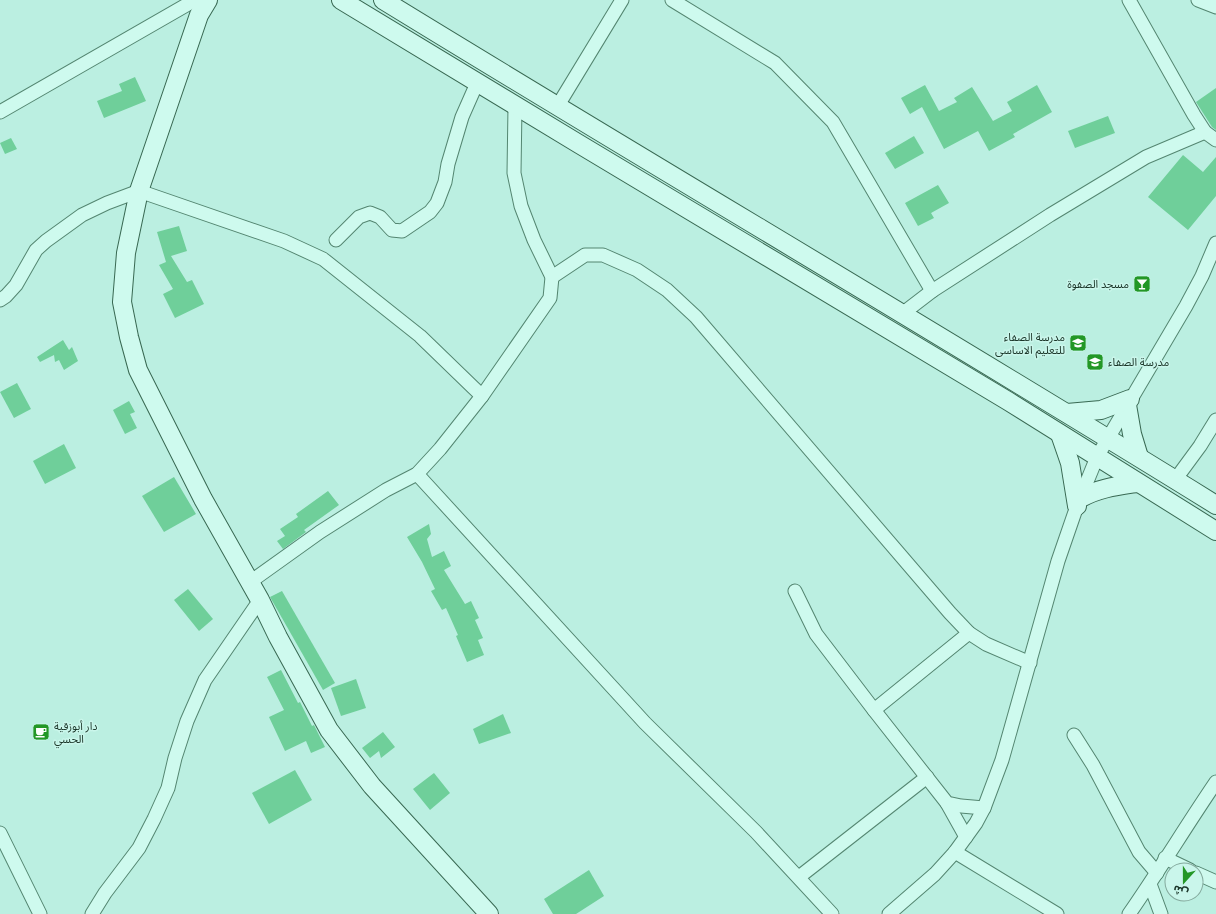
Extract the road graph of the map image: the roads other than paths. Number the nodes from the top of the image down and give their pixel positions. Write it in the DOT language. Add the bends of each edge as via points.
graph roads {
  1 [pos="341,0"];
  2 [pos="383,0"];
  3 [pos="622,0"];
  4 [pos="672,0"];
  5 [pos="1130,0"];
  6 [pos="1198,0"];
  7 [pos="200,4"];
  8 [pos="1216,7"];
  9 [pos="477,83"];
  10 [pos="515,106"];
  11 [pos="557,107"];
  12 [pos="0,112"];
  13 [pos="1211,136"];
  14 [pos="139,191"];
  15 [pos="336,240"];
  16 [pos="1215,249"];
  17 [pos="552,277"];
  18 [pos="932,291"];
  19 [pos="0,300"];
  20 [pos="902,314"];
  21 [pos="482,396"];
  22 [pos="1129,402"];
  23 [pos="1067,413"];
  24 [pos="1216,420"];
  25 [pos="1060,434"];
  26 [pos="1107,438"];
  27 [pos="1097,457"];
  28 [pos="1139,458"];
  29 [pos="417,474"];
  30 [pos="1175,480"];
  31 [pos="1137,483"];
  32 [pos="1079,502"];
  33 [pos="1216,505"];
  34 [pos="1216,531"];
  35 [pos="250,582"];
  36 [pos="795,591"];
  37 [pos="260,600"];
  38 [pos="969,633"];
  39 [pos="1030,663"];
  40 [pos="874,710"];
  41 [pos="1074,735"];
  42 [pos="927,777"];
  43 [pos="1216,782"];
  44 [pos="947,803"];
  45 [pos="984,808"];
  46 [pos="0,834"];
  47 [pos="966,837"];
  48 [pos="956,852"];
  49 [pos="1165,858"];
  50 [pos="1173,862"];
  51 [pos="799,877"];
  52 [pos="1204,877"];
  53 [pos="1153,879"];
  54 [pos="1216,882"];
  55 [pos="40,914"];
  56 [pos="92,914"];
  57 [pos="489,914"];
  58 [pos="832,914"];
  59 [pos="889,914"];
  60 [pos="1057,914"];
  61 [pos="1129,914"];
  62 [pos="1161,914"];
  1 -- 9 [label="main road"];
  2 -- 11 [label="main road"];
  3 -- 11 [label="street"];
  4 -- 18 [label="street" via="775,63 833,122"];
  5 -- 13 [label="street"];
  6 -- 8 [label="street"];
  7 -- 12 [label="street"];
  7 -- 14 [label="main road"];
  9 -- 10 [label="main road"];
  9 -- 15 [label="street" via="462,117 441,193 430,212 402,231 392,230 380,217 370,213 359,217"];
  10 -- 17 [label="street" via="514,173 521,206"];
  10 -- 25 [label="main road"];
  11 -- 20 [label="main road"];
  13 -- 18 [label="street" via="1146,157"];
  14 -- 19 [label="street" via="82,215 46,241 36,250 16,285"];
  14 -- 21 [label="street" via="284,241 323,259 420,336"];
  14 -- 35 [label="main road" via="126,253 122,302 128,337 138,370 203,499"];
  16 -- 22 [label="street" via="1186,306"];
  17 -- 21 [label="street" via="550,298"];
  17 -- 38 [label="street" via="585,255 604,255 637,270 667,290 696,317"];
  18 -- 20 [label="street"];
  20 -- 23 [label="main road"];
  21 -- 29 [label="street"];
  22 -- 23 [label="main road" via="1101,410"];
  22 -- 26 [label="street"];
  22 -- 28 [label="main road" via="1132,434"];
  23 -- 26 [label="main road"];
  24 -- 30 [label="street"];
  25 -- 27 [label="main road"];
  25 -- 32 [label="main road"];
  26 -- 27 [label="street"];
  26 -- 28 [label="main road"];
  27 -- 31 [label="main road"];
  27 -- 32 [label="street"];
  28 -- 30 [label="main road"];
  29 -- 35 [label="street" via="386,490 326,528"];
  29 -- 51 [label="street" via="645,723"];
  30 -- 33 [label="main road"];
  31 -- 32 [label="main road" via="1098,489"];
  31 -- 34 [label="main road"];
  32 -- 39 [label="street" via="1058,561"];
  35 -- 37 [label="main road"];
  36 -- 40 [label="street" via="816,634"];
  37 -- 56 [label="street" via="205,680 187,721 168,788 154,819 139,848"];
  37 -- 57 [label="main road" via="329,730 372,786"];
  38 -- 39 [label="street" via="986,644"];
  38 -- 40 [label="street"];
  39 -- 45 [label="street" via="1002,760"];
  40 -- 42 [label="street"];
  41 -- 53 [label="street" via="1093,765"];
  42 -- 44 [label="street"];
  42 -- 51 [label="street"];
  43 -- 49 [label="street"];
  44 -- 45 [label="street"];
  44 -- 47 [label="street"];
  45 -- 47 [label="street"];
  46 -- 55 [label="street"];
  47 -- 48 [label="street"];
  48 -- 59 [label="street"];
  48 -- 60 [label="street"];
  49 -- 50 [label="street"];
  49 -- 53 [label="street"];
  51 -- 58 [label="street"];
  52 -- 54 [label="street"];
  53 -- 61 [label="street"];
  53 -- 62 [label="street"];
}
